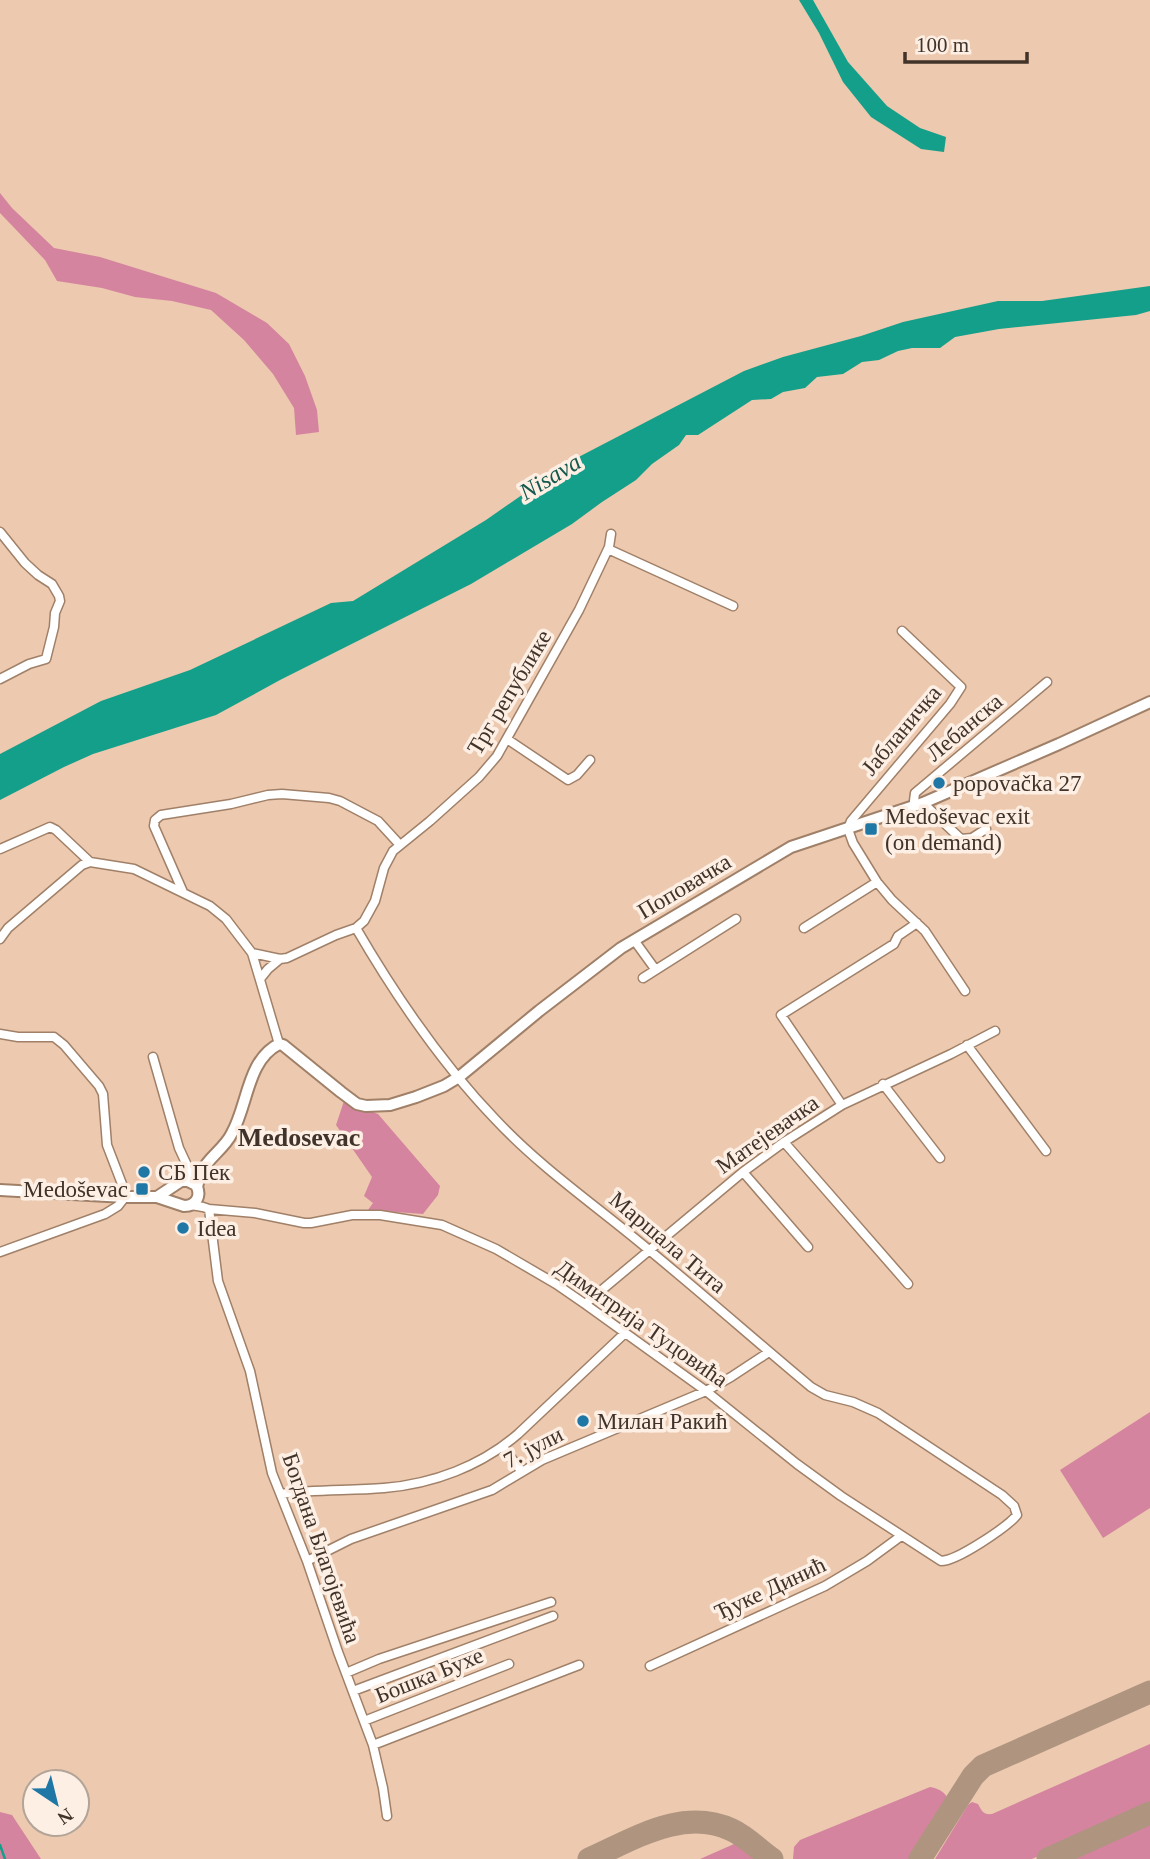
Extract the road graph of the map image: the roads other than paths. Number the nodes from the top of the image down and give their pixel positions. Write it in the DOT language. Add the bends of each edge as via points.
graph roads {
  1 [pos="0,532"];
  2 [pos="611,534"];
  3 [pos="608,549"];
  4 [pos="733,606"];
  5 [pos="902,631"];
  6 [pos="0,679"];
  7 [pos="1047,682"];
  8 [pos="1150,702"];
  9 [pos="507,739"];
  10 [pos="590,760"];
  11 [pos="919,804"];
  12 [pos="848,829"];
  13 [pos="986,829"];
  14 [pos="400,845"];
  15 [pos="0,849"];
  16 [pos="90,862"];
  17 [pos="877,882"];
  18 [pos="183,892"];
  19 [pos="736,919"];
  20 [pos="917,923"];
  21 [pos="356,928"];
  22 [pos="804,928"];
  23 [pos="0,939"];
  24 [pos="634,940"];
  25 [pos="253,954"];
  26 [pos="280,959"];
  27 [pos="655,969"];
  28 [pos="643,978"];
  29 [pos="260,979"];
  30 [pos="965,991"];
  31 [pos="995,1031"];
  32 [pos="0,1034"];
  33 [pos="279,1044"];
  34 [pos="967,1045"];
  35 [pos="152,1057"];
  36 [pos="459,1077"];
  37 [pos="883,1084"];
  38 [pos="842,1105"];
  39 [pos="784,1142"];
  40 [pos="1046,1151"];
  41 [pos="940,1158"];
  42 [pos="743,1172"];
  43 [pos="174,1187"];
  44 [pos="0,1189"];
  45 [pos="197,1192"];
  46 [pos="125,1197"];
  47 [pos="157,1197"];
  48 [pos="176,1203"];
  49 [pos="0,1241"];
  50 [pos="808,1247"];
  51 [pos="649,1250"];
  52 [pos="3,1252"];
  53 [pos="908,1284"];
  54 [pos="585,1304"];
  55 [pos="625,1332"];
  56 [pos="769,1352"];
  57 [pos="706,1391"];
  58 [pos="503,1447"];
  59 [pos="522,1472"];
  60 [pos="281,1494"];
  61 [pos="1017,1514"];
  62 [pos="901,1536"];
  63 [pos="307,1561"];
  64 [pos="551,1602"];
  65 [pos="552,1616"];
  66 [pos="509,1664"];
  67 [pos="579,1665"];
  68 [pos="650,1666"];
  69 [pos="346,1673"];
  70 [pos="353,1691"];
  71 [pos="364,1721"];
  72 [pos="373,1745"];
  73 [pos="387,1816"];
  1 -- 6 [label="street" via="25,563 52,584 60,601 46,660"];
  2 -- 3 [label="street, Трг републике"];
  3 -- 4 [label="street"];
  3 -- 9 [label="street, Трг републике"];
  5 -- 12 [label="street, Јабланичка" via="961,687"];
  7 -- 11 [label="street, Лебанска" via="915,793 914,801"];
  8 -- 11 [label="street, Поповачка"];
  9 -- 10 [label="street" via="568,780"];
  9 -- 14 [label="street, Трг републике" via="479,777"];
  11 -- 12 [label="street, Поповачка"];
  11 -- 13 [label="street" via="961,839"];
  12 -- 17 [label="street"];
  12 -- 24 [label="street, Поповачка" via="791,847"];
  14 -- 18 [label="street" via="378,821 330,798 268,795 161,815 154,826"];
  14 -- 21 [label="street, Трг републике" via="384,868 371,910"];
  15 -- 16 [label="street" via="50,827"];
  16 -- 18 [label="street" via="134,869"];
  16 -- 23 [label="street"];
  17 -- 20 [label="street"];
  17 -- 22 [label="street"];
  18 -- 25 [label="street" via="226,919"];
  19 -- 27 [label="street"];
  20 -- 30 [label="street"];
  20 -- 38 [label="street" via="894,944 781,1015"];
  21 -- 26 [label="street"];
  21 -- 36 [label="street, Маршала Тита" via="390,984"];
  24 -- 27 [label="street"];
  24 -- 36 [label="street, Поповачка"];
  25 -- 26 [label="street"];
  25 -- 29 [label="street"];
  26 -- 29 [label="street"];
  27 -- 28 [label="street"];
  29 -- 33 [label="street"];
  31 -- 34 [label="street, Матејевачка"];
  32 -- 46 [label="street" via="54,1037 99,1086 108,1151"];
  33 -- 36 [label="street, Поповачка" via="361,1105 404,1101"];
  33 -- 45 [label="street" via="262,1058 233,1132"];
  34 -- 37 [label="street, Матејевачка"];
  34 -- 40 [label="street"];
  35 -- 45 [label="street, Богдана Благојевића"];
  36 -- 51 [label="street, Маршала Тита" via="523,1147"];
  37 -- 38 [label="street, Матејевачка"];
  37 -- 41 [label="street"];
  38 -- 39 [label="street, Матејевачка"];
  39 -- 42 [label="street, Матејевачка"];
  39 -- 53 [label="street"];
  42 -- 50 [label="street"];
  42 -- 51 [label="street, Матејевачка"];
  43 -- 45 [label="street" via="181,1181"];
  43 -- 47 [label="street"];
  43 -- 48 [label="street"];
  44 -- 46 [label="street"];
  45 -- 48 [label="street" via="184,1206"];
  45 -- 54 [label="street, Димитрија Туцовића" via="255,1213 304,1223 380,1215 442,1225 496,1249"];
  45 -- 60 [label="street, Богдана Благојевића" via="218,1281 250,1371 272,1474"];
  46 -- 47 [label="street"];
  46 -- 52 [label="street" via="105,1214"];
  47 -- 48 [label="street"];
  49 -- 52 [label="street"];
  51 -- 54 [label="street, Матејевачка"];
  51 -- 56 [label="street, Маршала Тита"];
  54 -- 55 [label="street, Димитрија Туцовића"];
  55 -- 57 [label="street, Димитрија Туцовића"];
  55 -- 58 [label="street"];
  56 -- 57 [label="street, 7. јули"];
  56 -- 61 [label="street, Маршала Тита" via="825,1395 878,1413 1002,1495"];
  57 -- 59 [label="street, 7. јули"];
  57 -- 62 [label="street, Димитрија Туцовића" via="797,1464"];
  58 -- 59 [label="street"];
  58 -- 60 [label="street" via="458,1471 404,1486"];
  59 -- 63 [label="street, 7. јули" via="492,1490 351,1539"];
  60 -- 63 [label="street, Богдана Благојевића"];
  61 -- 62 [label="street, Димитрија Туцовића" via="1006,1526 947,1561"];
  62 -- 68 [label="street, Ђуке Динић" via="825,1586"];
  63 -- 69 [label="street, Богдана Благојевића"];
  64 -- 69 [label="street"];
  65 -- 70 [label="street"];
  66 -- 71 [label="street, Бошка Бухе"];
  67 -- 72 [label="street"];
  69 -- 70 [label="street, Богдана Благојевића"];
  70 -- 71 [label="street, Богдана Благојевића"];
  71 -- 72 [label="street, Богдана Благојевића"];
  72 -- 73 [label="street, Богдана Благојевића"];
}
